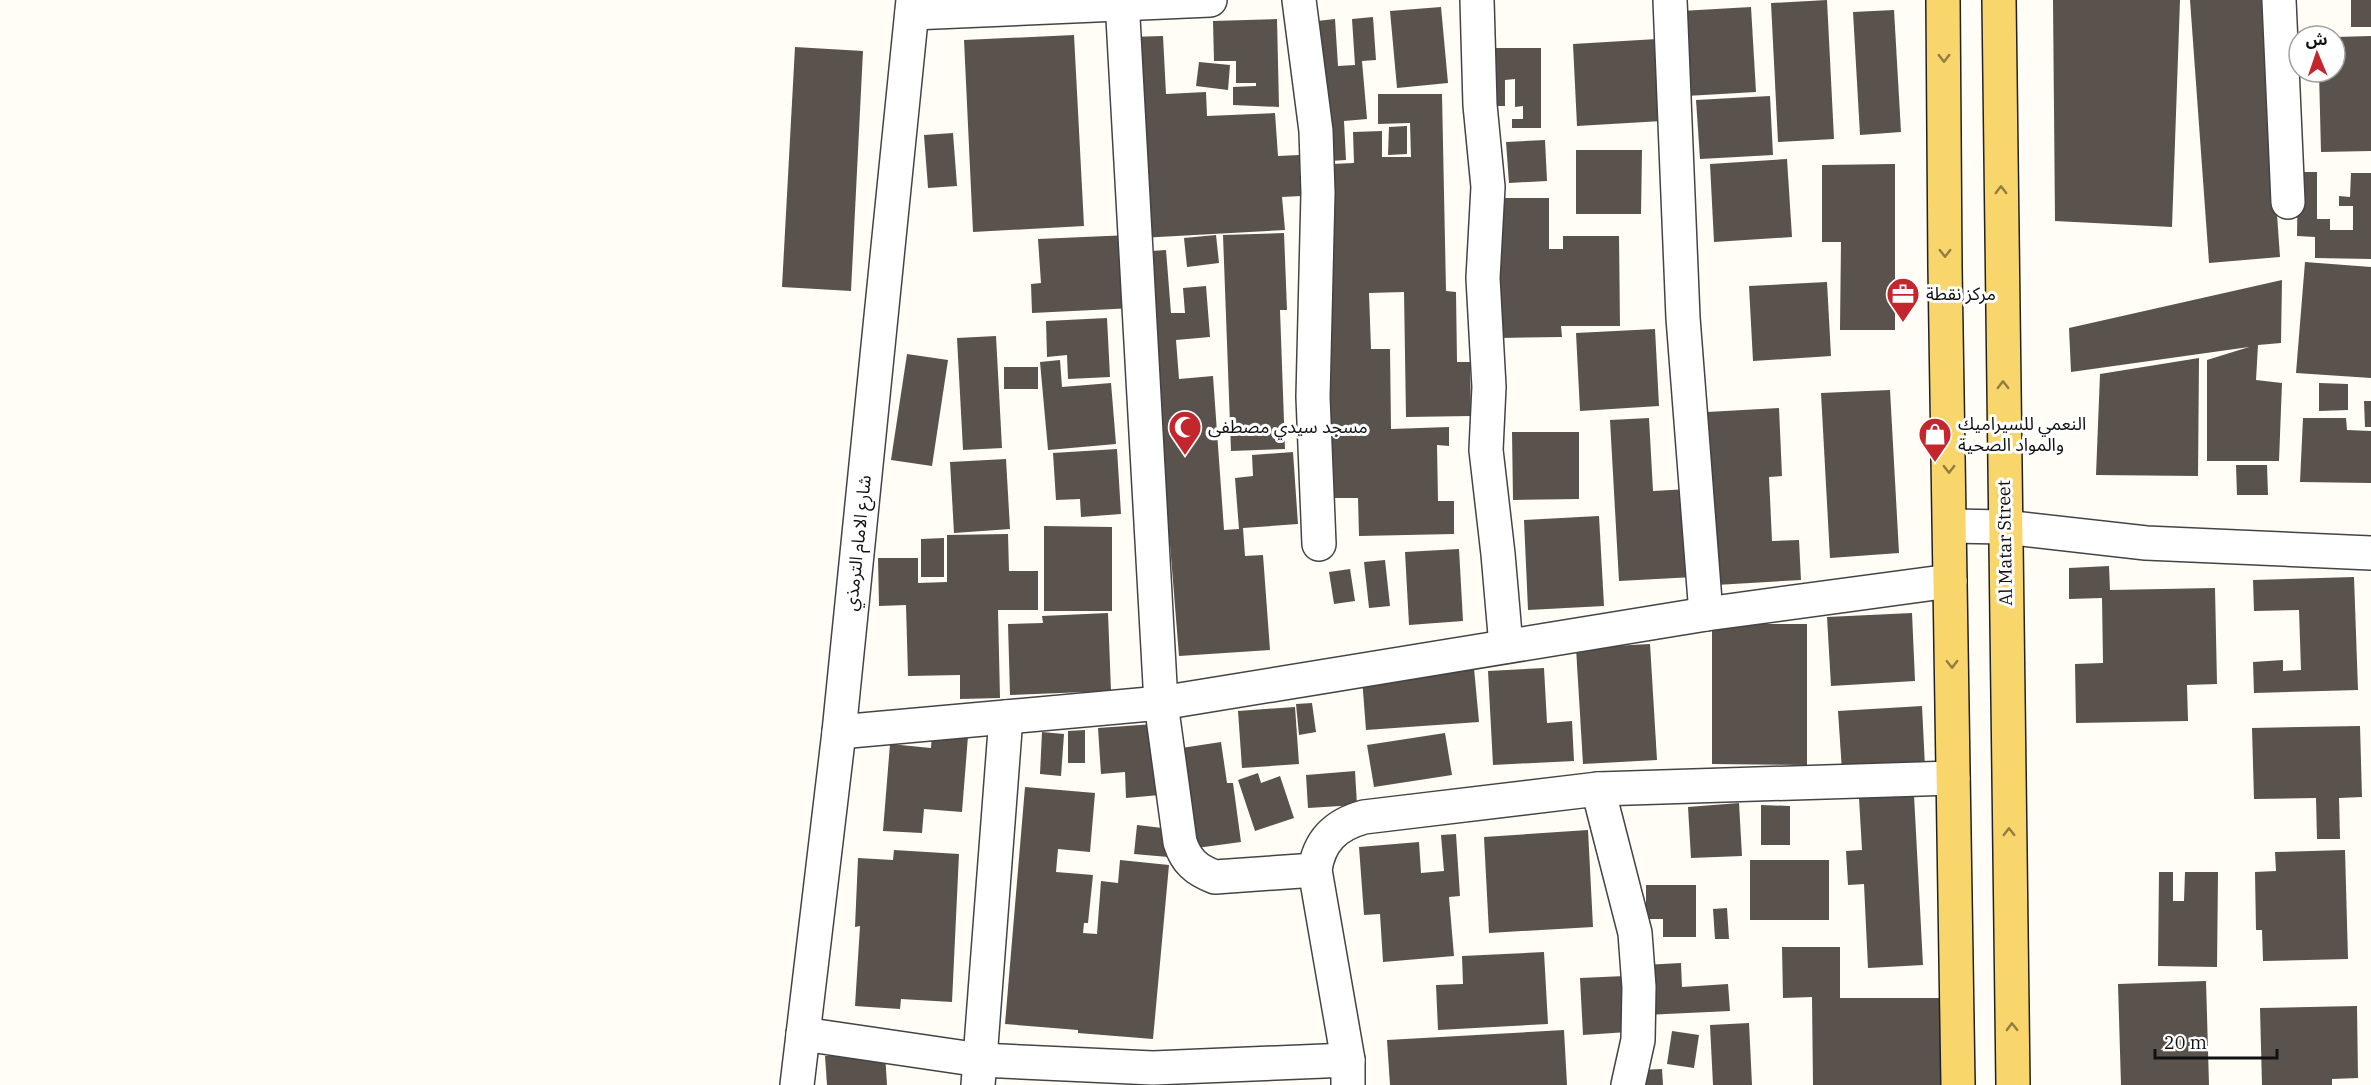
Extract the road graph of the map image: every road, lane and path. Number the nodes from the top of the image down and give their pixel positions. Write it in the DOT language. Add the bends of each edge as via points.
graph roads {
  1 [pos="1210,0"];
  2 [pos="1299,0"];
  3 [pos="1478,0"];
  4 [pos="1670,0"];
  5 [pos="1943,0"];
  6 [pos="1999,0"];
  7 [pos="2279,0"];
  8 [pos="1122,2"];
  9 [pos="913,7"];
  10 [pos="2288,202"];
  11 [pos="1950,526"];
  12 [pos="2005,526"];
  13 [pos="1319,544"];
  14 [pos="2371,553"];
  15 [pos="1950,581"];
  16 [pos="1706,614"];
  17 [pos="1506,646"];
  18 [pos="1161,703"];
  19 [pos="1006,717"];
  20 [pos="839,732"];
  21 [pos="1953,778"];
  22 [pos="1598,789"];
  23 [pos="1315,870"];
  24 [pos="803,1034"];
  25 [pos="979,1073"];
  26 [pos="1348,1073"];
  27 [pos="1153,1076"];
  28 [pos="797,1085"];
  29 [pos="1628,1085"];
  30 [pos="1958,1085"];
  31 [pos="2013,1085"];
  1 -- 8 [label="street"];
  2 -- 13 [label="street" via="1316,131 1313,397"];
  3 -- 17 [label="street" via="1480,105 1488,188 1483,278 1489,387 1486,450"];
  4 -- 16 [label="street" via="1683,318"];
  5 -- 11 [label="main road, one-way"];
  12 -- 6 [label="main road, Al Matar Street, one-way"];
  7 -- 10 [label="street"];
  8 -- 9 [label="street"];
  8 -- 18 [label="street"];
  9 -- 20 [label="street, شارع الامام الترمذي"];
  11 -- 12 [label="street"];
  11 -- 15 [label="main road"];
  12 -- 14 [label="street" via="2146,543"];
  31 -- 12 [label="main road, Al Matar Street, one-way"];
  15 -- 16 [label="street"];
  15 -- 21 [label="main road, one-way"];
  16 -- 17 [label="street"];
  17 -- 18 [label="street"];
  18 -- 19 [label="street"];
  18 -- 23 [label="street" via="1180,842 1192,865 1215,877"];
  19 -- 20 [label="street"];
  19 -- 25 [label="street"];
  20 -- 24 [label="street, شارع الامام الترمذي"];
  21 -- 22 [label="street"];
  21 -- 30 [label="main road"];
  22 -- 23 [label="street" via="1348,821 1324,841"];
  22 -- 29 [label="street" via="1635,933 1638,1040"];
  23 -- 26 [label="street"];
  24 -- 25 [label="street"];
  24 -- 28 [label="street, شارع الامام الترمذي"];
  25 -- 27 [label="street"];
  26 -- 27 [label="street"];
}
